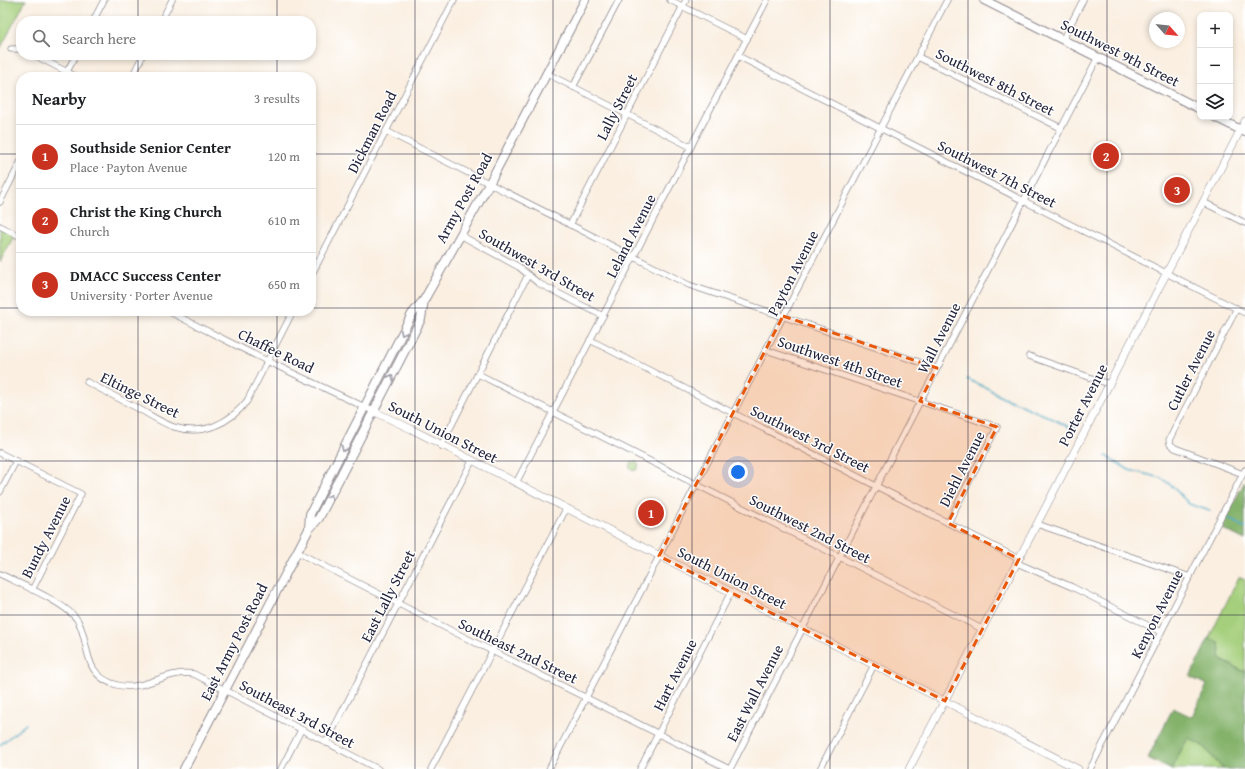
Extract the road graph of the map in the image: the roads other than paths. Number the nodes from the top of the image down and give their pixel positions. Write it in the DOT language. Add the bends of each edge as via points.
graph roads {
  1 [pos="104,0"];
  2 [pos="172,0"];
  3 [pos="454,0"];
  4 [pos="584,0"];
  5 [pos="619,0"];
  6 [pos="670,0"];
  7 [pos="686,0"];
  8 [pos="767,0"];
  9 [pos="948,0"];
  10 [pos="984,0"];
  11 [pos="1083,0"];
  12 [pos="683,6"];
  13 [pos="96,16"];
  14 [pos="164,16"];
  15 [pos="747,39"];
  16 [pos="1063,40"];
  17 [pos="12,48"];
  18 [pos="16,48"];
  19 [pos="738,56"];
  20 [pos="918,57"];
  21 [pos="1098,57"];
  22 [pos="42,60"];
  23 [pos="73,60"];
  24 [pos="140,60"];
  25 [pos="63,72"];
  26 [pos="67,72"];
  27 [pos="134,72"];
  28 [pos="546,73"];
  29 [pos="573,87"];
  30 [pos="1197,107"];
  31 [pos="627,114"];
  32 [pos="1221,120"];
  33 [pos="1245,121"];
  34 [pos="880,128"];
  35 [pos="1061,128"];
  36 [pos="386,131"];
  37 [pos="1243,131"];
  38 [pos="691,147"];
  39 [pos="16,171"];
  40 [pos="489,184"];
  41 [pos="1024,201"];
  42 [pos="0,202"];
  43 [pos="1203,202"];
  44 [pos="1245,223"];
  45 [pos="570,225"];
  46 [pos="0,226"];
  47 [pos="16,234"];
  48 [pos="460,235"];
  49 [pos="634,257"];
  50 [pos="316,266"];
  51 [pos="1166,273"];
  52 [pos="528,275"];
  53 [pos="424,300"];
  54 [pos="1237,308"];
  55 [pos="1245,313"];
  56 [pos="178,316"];
  57 [pos="290,316"];
  58 [pos="603,316"];
  59 [pos="783,316"];
  60 [pos="590,340"];
  61 [pos="766,350"];
  62 [pos="1029,356"];
  63 [pos="267,361"];
  64 [pos="937,368"];
  65 [pos="478,374"];
  66 [pos="87,382"];
  67 [pos="1109,384"];
  68 [pos="920,401"];
  69 [pos="364,407"];
  70 [pos="373,411"];
  71 [pos="553,412"];
  72 [pos="733,413"];
  73 [pos="997,427"];
  74 [pos="441,446"];
  75 [pos="0,453"];
  76 [pos="16,461"];
  77 [pos="472,461"];
  78 [pos="1244,472"];
  79 [pos="516,483"];
  80 [pos="696,484"];
  81 [pos="876,486"];
  82 [pos="0,492"];
  83 [pos="566,509"];
  84 [pos="948,523"];
  85 [pos="1037,524"];
  86 [pos="308,529"];
  87 [pos="297,552"];
  88 [pos="659,556"];
  89 [pos="840,557"];
  90 [pos="1018,561"];
  91 [pos="0,574"];
  92 [pos="1190,577"];
  93 [pos="32,590"];
  94 [pos="731,592"];
  95 [pos="397,604"];
  96 [pos="802,629"];
  97 [pos="982,629"];
  98 [pos="1161,632"];
  99 [pos="492,651"];
  100 [pos="874,665"];
  101 [pos="225,690"];
  102 [pos="586,698"];
  103 [pos="945,701"];
  104 [pos="301,730"];
  105 [pos="658,733"];
  106 [pos="326,743"];
  107 [pos="375,768"];
  108 [pos="184,769"];
  109 [pos="282,769"];
  110 [pos="431,769"];
  111 [pos="549,769"];
  112 [pos="640,769"];
  113 [pos="729,769"];
  114 [pos="820,769"];
  115 [pos="909,769"];
  116 [pos="1078,769"];
  117 [pos="1090,769"];
  1 -- 13 [label="street"];
  2 -- 14 [label="street"];
  3 -- 36 [label="street, Dickman Road"];
  4 -- 28 [label="main road, Army Post Road"];
  5 -- 29 [label="street"];
  6 -- 12 [label="street"];
  7 -- 12 [label="street, Lally Street"];
  8 -- 15 [label="street, Leland Avenue"];
  9 -- 20 [label="street, Payton Avenue"];
  10 -- 16 [label="main road, Southwest 9th Street"];
  11 -- 16 [label="street"];
  12 -- 15 [label="street"];
  12 -- 31 [label="street, Lally Street"];
  15 -- 19 [label="street, Leland Avenue"];
  16 -- 21 [label="main road, Southwest 9th Street"];
  17 -- 18 [label="street"];
  19 -- 34 [label="street, Southwest 7th Street"];
  19 -- 38 [label="street, Leland Avenue"];
  20 -- 34 [label="street, Payton Avenue"];
  20 -- 35 [label="street, Southwest 8th Street"];
  21 -- 30 [label="main road, Southwest 9th Street"];
  21 -- 35 [label="street, Wall Avenue"];
  22 -- 25 [label="street"];
  23 -- 26 [label="street"];
  24 -- 27 [label="street"];
  28 -- 29 [label="street"];
  28 -- 40 [label="main road, Army Post Road"];
  29 -- 31 [label="street"];
  31 -- 38 [label="street"];
  31 -- 45 [label="street, Lally Street"];
  32 -- 37 [label="main road"];
  33 -- 37 [label="street, Porter Avenue"];
  34 -- 41 [label="street, Southwest 7th Street"];
  34 -- 59 [label="street, Payton Avenue"];
  35 -- 41 [label="street, Wall Avenue"];
  36 -- 40 [label="street"];
  36 -- 50 [label="street, Dickman Road"];
  37 -- 43 [label="street, Porter Avenue"];
  38 -- 49 [label="street, Leland Avenue"];
  39 -- 42 [label="street"];
  40 -- 45 [label="street"];
  40 -- 48 [label="main road, Army Post Road"];
  41 -- 51 [label="street, Southwest 7th Street"];
  41 -- 64 [label="street, Wall Avenue"];
  43 -- 44 [label="street"];
  43 -- 51 [label="street, Porter Avenue"];
  45 -- 49 [label="street"];
  46 -- 47 [label="street"];
  48 -- 52 [label="street, Southwest 3rd Street" via="519,267"];
  48 -- 53 [label="main road, Army Post Road"];
  49 -- 58 [label="street, Leland Avenue"];
  49 -- 59 [label="street" via="689,284"];
  51 -- 54 [label="street, Southwest 7th Street"];
  51 -- 67 [label="street, Porter Avenue"];
  52 -- 58 [label="street, Southwest 3rd Street" via="538,283"];
  52 -- 65 [label="street"];
  53 -- 69 [label="main road, East Army Post Road, one-way" via="412,314"];
  70 -- 53 [label="main road, Army Post Road, one-way" via="421,320"];
  54 -- 55 [label="street, Southwest 7th Street"];
  54 -- 78 [label="street, Cutler Avenue" via="1170,438 1170,444"];
  56 -- 63 [label="street, Chaffee Road"];
  57 -- 63 [label="street"];
  58 -- 60 [label="street, Leland Avenue"];
  59 -- 61 [label="street, Payton Avenue"];
  59 -- 64 [label="street"];
  60 -- 71 [label="street, Leland Avenue"];
  60 -- 72 [label="street, Southwest 3rd Street"];
  61 -- 68 [label="street, Southwest 4th Street"];
  61 -- 72 [label="street, Payton Avenue"];
  62 -- 67 [label="street"];
  63 -- 66 [label="street, Eltinge Street" via="241,409 220,424 201,429 174,427"];
  63 -- 69 [label="street, Chaffee Road"];
  64 -- 68 [label="street, Wall Avenue"];
  65 -- 71 [label="street, Southwest 2nd Street"];
  65 -- 74 [label="street"];
  67 -- 85 [label="street, Porter Avenue"];
  68 -- 73 [label="street, Southwest 4th Street"];
  68 -- 81 [label="street, Wall Avenue"];
  69 -- 70 [label="street, Chaffee Road"];
  69 -- 86 [label="main road, East Army Post Road, one-way" via="310,514"];
  70 -- 74 [label="street, South Union Street"];
  86 -- 70 [label="main road, East Army Post Road, one-way" via="319,518"];
  71 -- 79 [label="street, Leland Avenue"];
  71 -- 80 [label="street, Southwest 2nd Street"];
  72 -- 80 [label="street, Payton Avenue"];
  72 -- 81 [label="street, Southwest 3rd Street"];
  73 -- 84 [label="street, Diehl Avenue"];
  74 -- 77 [label="street, South Union Street"];
  75 -- 76 [label="street"];
  76 -- 82 [label="street"];
  76 -- 93 [label="street, Bundy Avenue" via="81,494"];
  77 -- 79 [label="street, South Union Street"];
  77 -- 95 [label="street, East Lally Street"];
  78 -- 92 [label="street, Kenyon Avenue"];
  79 -- 83 [label="street, South Union Street"];
  80 -- 88 [label="street, Payton Avenue"];
  80 -- 89 [label="street, Southwest 2nd Street"];
  81 -- 84 [label="street, Southwest 3rd Street"];
  81 -- 89 [label="street, Wall Avenue"];
  83 -- 88 [label="street, South Union Street"];
  83 -- 99 [label="street"];
  84 -- 90 [label="street, Southwest 3rd Street"];
  85 -- 90 [label="street, Porter Avenue"];
  85 -- 92 [label="street"];
  86 -- 87 [label="main road, East Army Post Road"];
  87 -- 95 [label="street, Southeast 2nd Street"];
  87 -- 101 [label="main road, East Army Post Road"];
  88 -- 94 [label="street, South Union Street"];
  88 -- 102 [label="street, Payton Avenue"];
  89 -- 96 [label="street, Wall Avenue"];
  89 -- 97 [label="street, Southwest 2nd Street"];
  90 -- 97 [label="street, Porter Avenue"];
  90 -- 98 [label="street, Southwest 3rd Street"];
  91 -- 93 [label="street, Southeast 3rd Street"];
  92 -- 98 [label="street, Kenyon Avenue"];
  93 -- 101 [label="street, Southeast 3rd Street" via="72,614 80,627 92,667 109,682 130,687 172,674 187,673"];
  94 -- 96 [label="street, South Union Street"];
  94 -- 105 [label="street, Hart Avenue"];
  95 -- 99 [label="street, Southeast 2nd Street"];
  95 -- 106 [label="street, East Lally Street"];
  96 -- 100 [label="street, South Union Street"];
  96 -- 113 [label="street, East Wall Avenue"];
  97 -- 103 [label="street, Porter Avenue"];
  98 -- 117 [label="street, Kenyon Avenue"];
  99 -- 102 [label="street, Southeast 2nd Street"];
  99 -- 110 [label="street"];
  100 -- 103 [label="street, South Union Street"];
  100 -- 114 [label="street"];
  101 -- 104 [label="street, Southeast 3rd Street"];
  101 -- 108 [label="main road, East Army Post Road"];
  102 -- 105 [label="street, Southeast 2nd Street"];
  102 -- 111 [label="street, Payton Avenue"];
  103 -- 115 [label="street, Porter Avenue"];
  103 -- 116 [label="street, South Union Street"];
  104 -- 106 [label="street, Southeast 3rd Street"];
  104 -- 109 [label="street"];
  105 -- 112 [label="street, Hart Avenue"];
  105 -- 113 [label="street, Southeast 2nd Street"];
  106 -- 107 [label="street, Southeast 3rd Street"];
}
